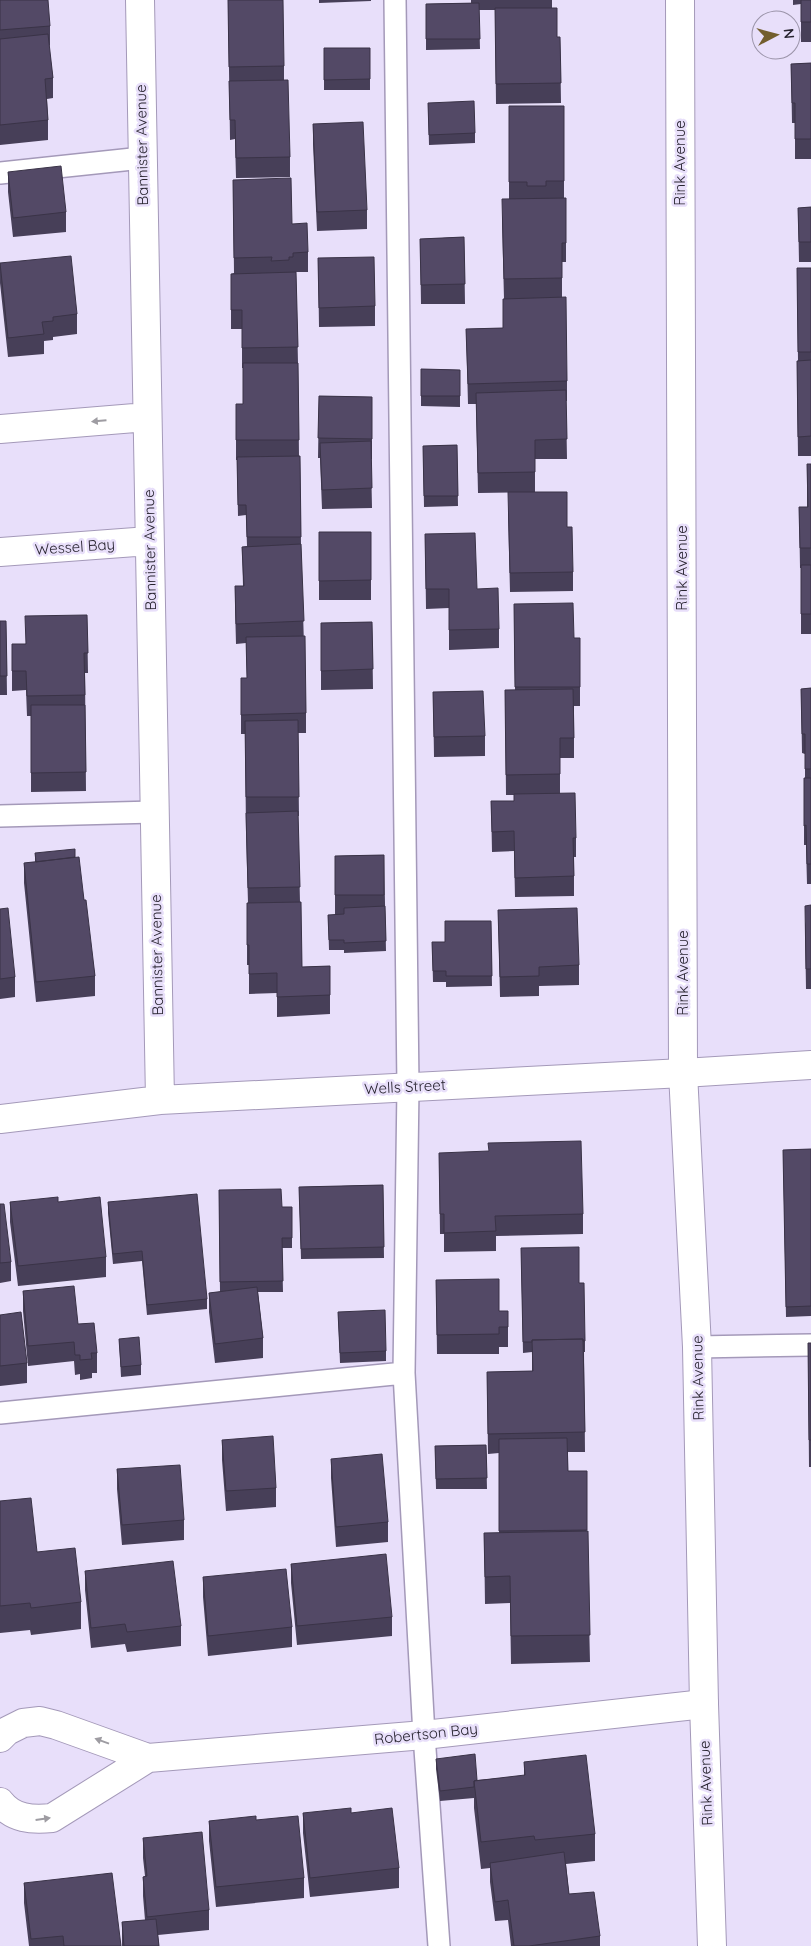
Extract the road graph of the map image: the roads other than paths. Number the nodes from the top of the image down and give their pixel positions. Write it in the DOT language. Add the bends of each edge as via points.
graph roads {
  1 [pos="140,0"];
  2 [pos="395,0"];
  3 [pos="680,0"];
  4 [pos="142,158"];
  5 [pos="0,172"];
  6 [pos="148,417"];
  7 [pos="0,429"];
  8 [pos="149,541"];
  9 [pos="0,552"];
  10 [pos="154,812"];
  11 [pos="0,816"];
  12 [pos="811,1064"];
  13 [pos="683,1073"];
  14 [pos="408,1087"];
  15 [pos="160,1100"];
  16 [pos="0,1119"];
  17 [pos="811,1345"];
  18 [pos="697,1347"];
  19 [pos="404,1373"];
  20 [pos="0,1413"];
  21 [pos="704,1704"];
  22 [pos="424,1735"];
  23 [pos="0,1738"];
  24 [pos="148,1758"];
  25 [pos="0,1802"];
  26 [pos="439,1946"];
  27 [pos="712,1946"];
  1 -- 4 [label="street, Bannister Avenue"];
  2 -- 14 [label="lane"];
  3 -- 13 [label="street, Rink Avenue"];
  4 -- 5 [label="lane"];
  4 -- 6 [label="street, Bannister Avenue"];
  6 -- 7 [label="street, one-way"];
  6 -- 8 [label="street, Bannister Avenue"];
  8 -- 9 [label="street, Wessel Bay"];
  8 -- 10 [label="street, Bannister Avenue"];
  10 -- 11 [label="lane"];
  10 -- 15 [label="street, Bannister Avenue"];
  12 -- 13 [label="street, Wells Street"];
  13 -- 14 [label="street, Wells Street"];
  13 -- 18 [label="street, Rink Avenue"];
  14 -- 15 [label="street, Wells Street"];
  14 -- 19 [label="lane"];
  15 -- 16 [label="street, Wells Street"];
  17 -- 18 [label="lane"];
  18 -- 21 [label="street, Rink Avenue"];
  19 -- 20 [label="lane"];
  19 -- 22 [label="lane"];
  21 -- 22 [label="street, Robertson Bay"];
  21 -- 27 [label="street, Rink Avenue"];
  22 -- 24 [label="street, Robertson Bay"];
  22 -- 26 [label="lane"];
  24 -- 23 [label="street, Robertson Bay, one-way" via="40,1721 23,1723"];
  25 -- 24 [label="street, Robertson Bay, one-way" via="17,1816 34,1820 52,1818"];
}
